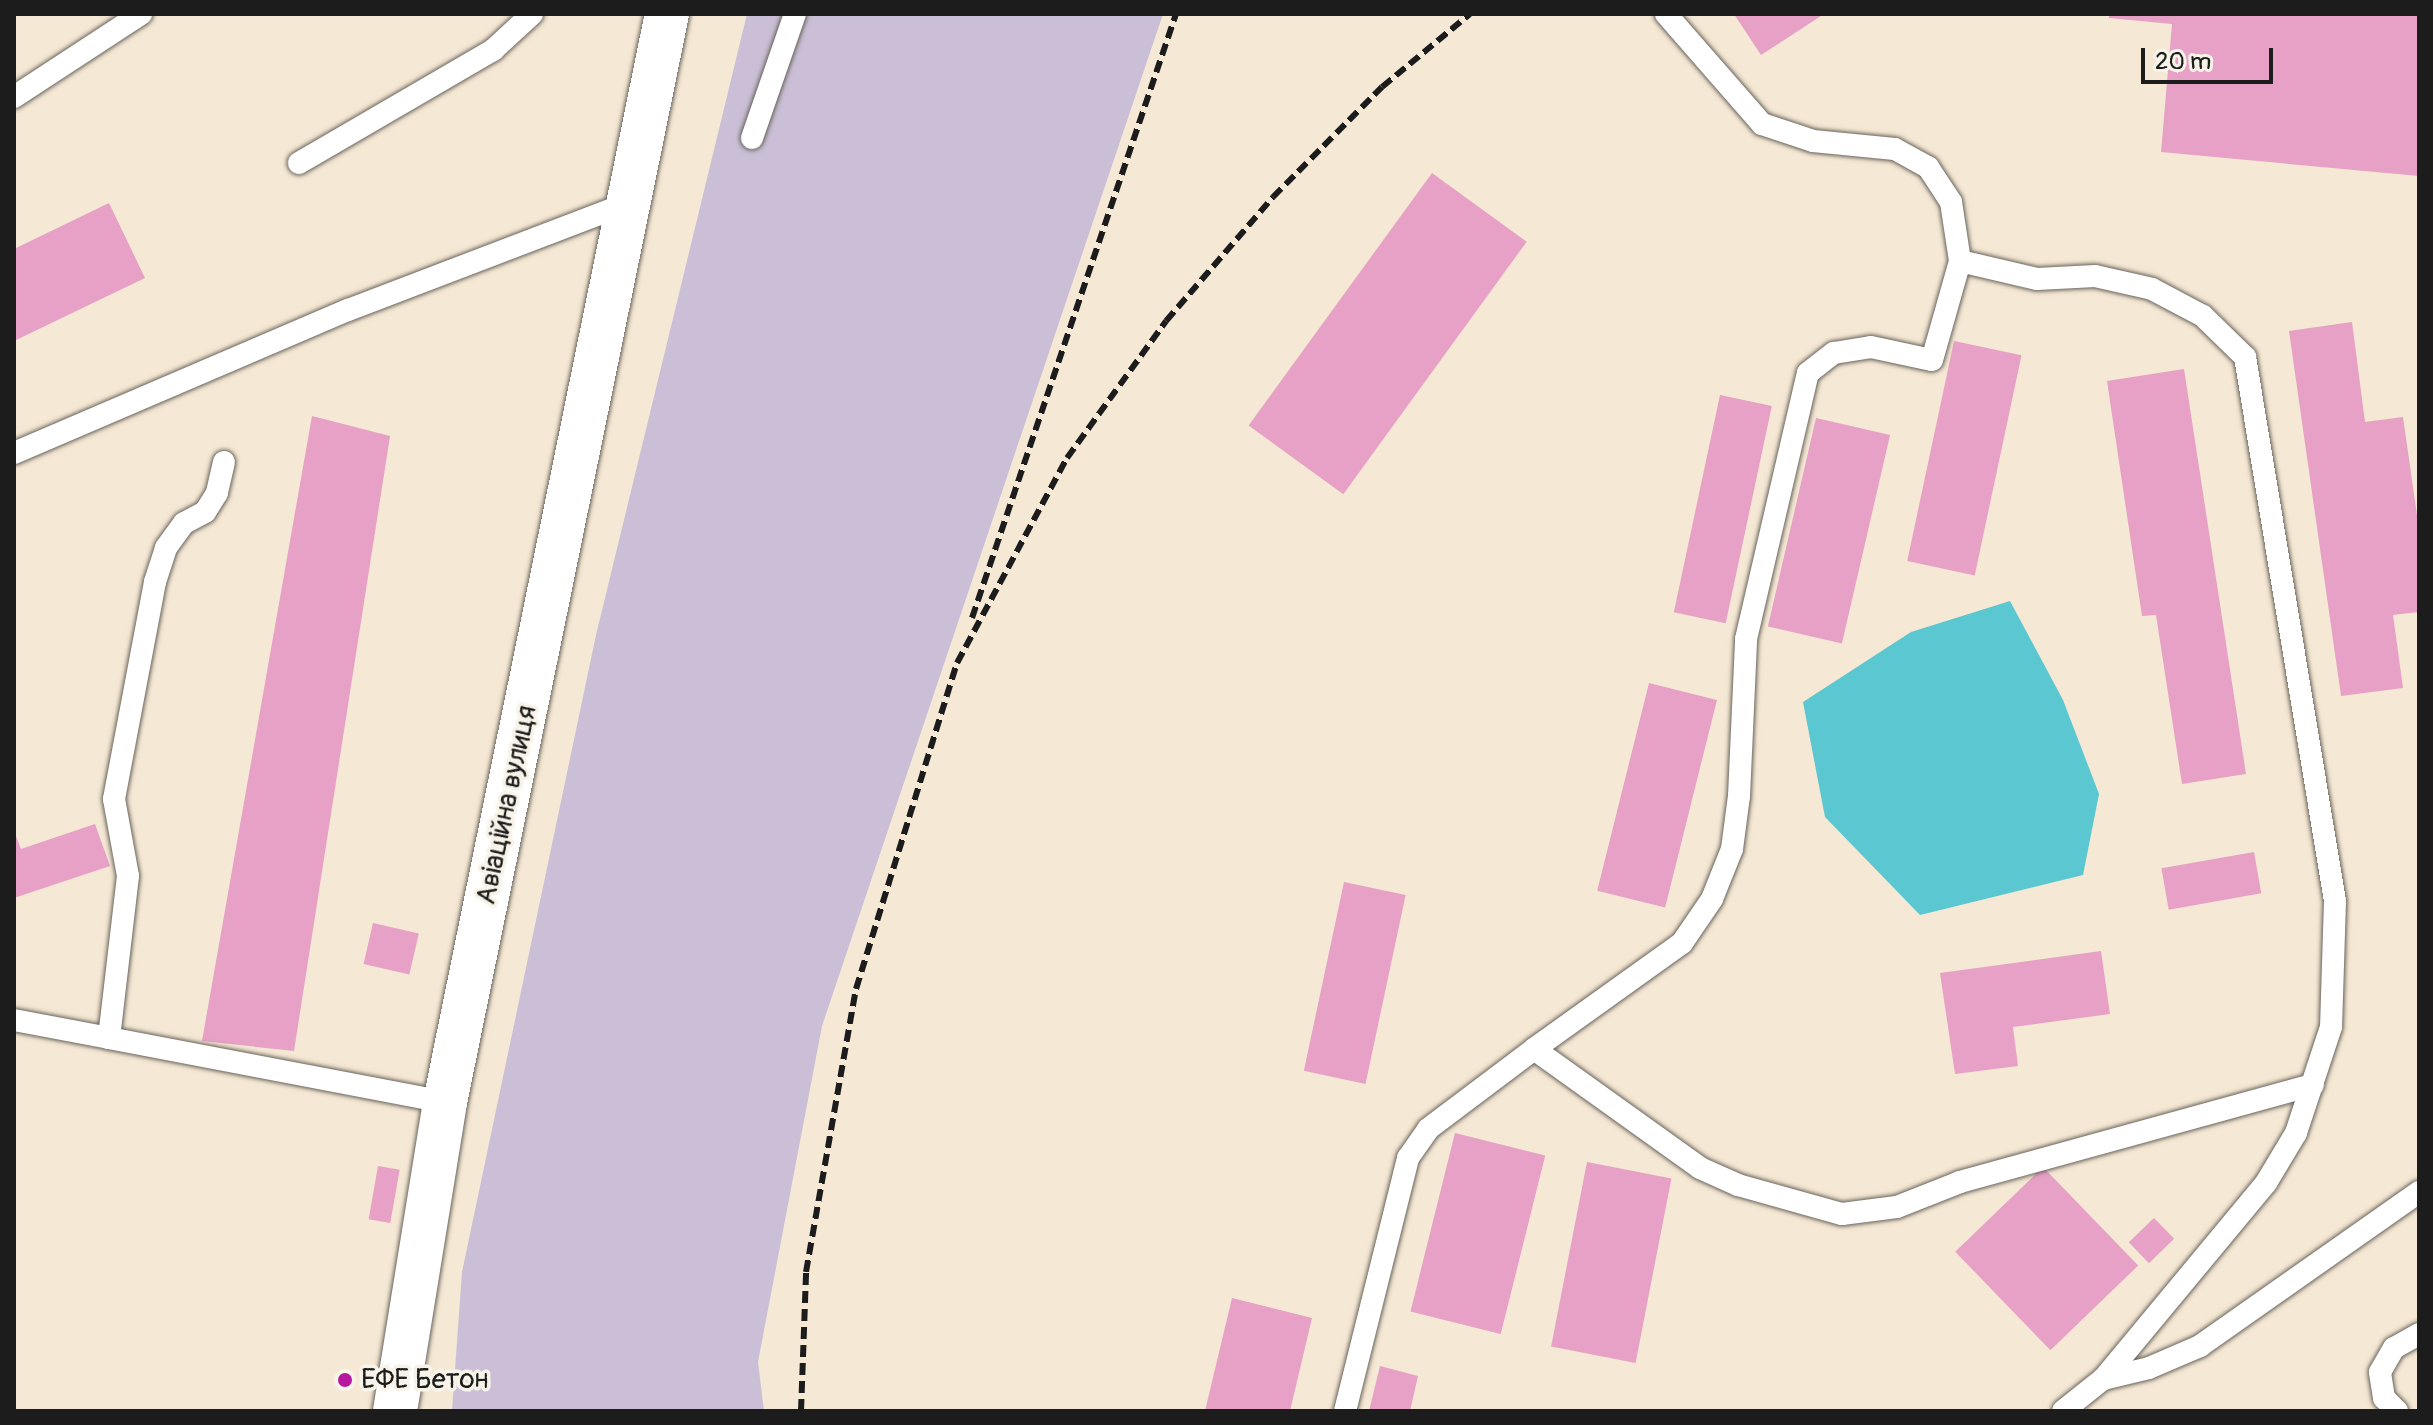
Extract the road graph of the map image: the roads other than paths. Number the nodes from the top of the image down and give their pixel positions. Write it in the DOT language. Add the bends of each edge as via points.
graph roads {
  1 [pos="141,14"];
  2 [pos="532,14"];
  3 [pos="667,14"];
  4 [pos="795,14"];
  5 [pos="1666,14"];
  6 [pos="14,97"];
  7 [pos="752,138"];
  8 [pos="299,163"];
  9 [pos="632,201"];
  10 [pos="1960,261"];
  11 [pos="14,453"];
  12 [pos="224,462"];
  13 [pos="14,1020"];
  14 [pos="109,1038"];
  15 [pos="1534,1049"];
  16 [pos="2313,1085"];
  17 [pos="445,1102"];
  18 [pos="2419,1192"];
  19 [pos="2419,1334"];
  20 [pos="2103,1379"];
  21 [pos="395,1411"];
  22 [pos="1345,1411"];
  23 [pos="2063,1411"];
  24 [pos="2397,1411"];
  1 -- 6 [label="lane"];
  2 -- 8 [label="lane" via="493,50"];
  3 -- 9 [label="street, Авіаційна вулиця"];
  4 -- 7 [label="lane"];
  5 -- 10 [label="lane" via="1762,124 1813,141 1895,149 1928,167 1951,202"];
  9 -- 11 [label="lane" via="348,310"];
  9 -- 17 [label="street, Авіаційна вулиця"];
  10 -- 15 [label="lane" via="1932,360 1871,347 1834,353 1808,373 1746,639 1734,836 1712,899 1682,943"];
  10 -- 16 [label="lane" via="2037,279 2095,276 2152,289 2203,316 2245,357 2335,901 2331,1027"];
  12 -- 14 [label="lane" via="217,493 205,512 184,523 166,548 155,582 114,799 127,889"];
  13 -- 14 [label="lane"];
  14 -- 17 [label="lane"];
  15 -- 16 [label="lane" via="1700,1168 1738,1185 1842,1214 1897,1207 1960,1182"];
  15 -- 22 [label="lane" via="1428,1129 1408,1158"];
  16 -- 20 [label="lane" via="2296,1133 2266,1183"];
  17 -- 21 [label="street, Авіаційна вулиця"];
  18 -- 20 [label="lane" via="2200,1346 2149,1368"];
  19 -- 24 [label="lane" via="2394,1348 2380,1372 2384,1398"];
  20 -- 23 [label="lane"];
}
